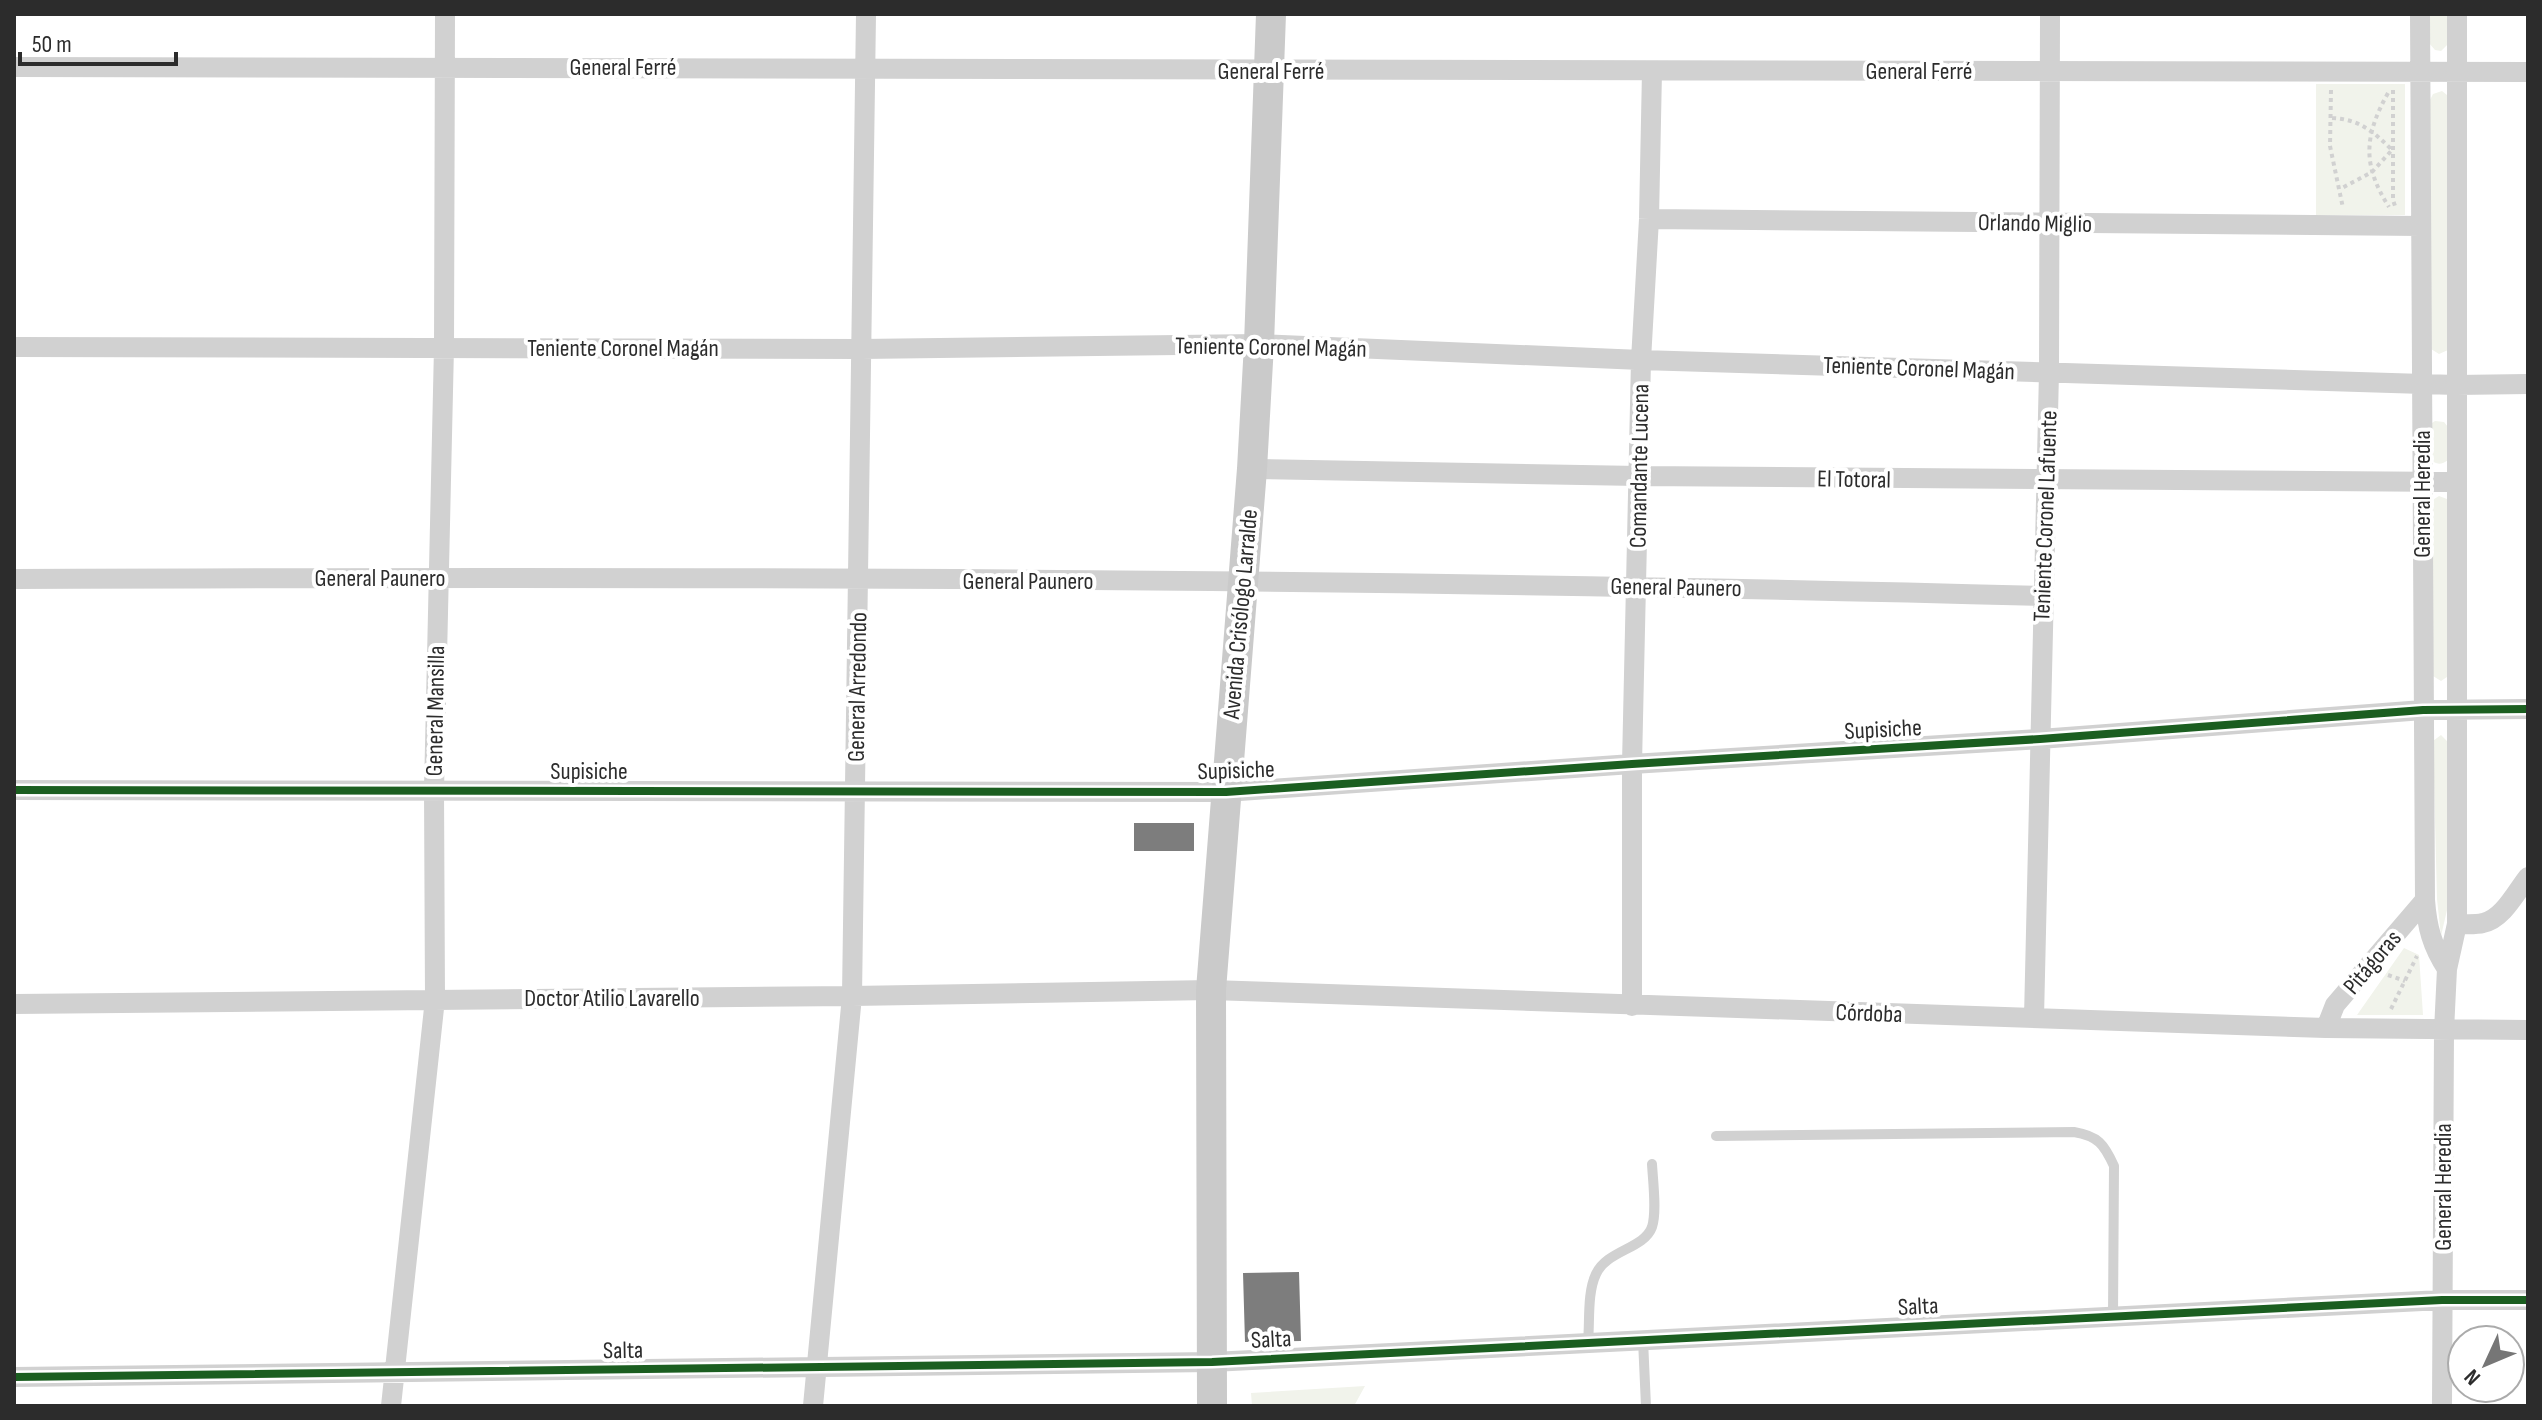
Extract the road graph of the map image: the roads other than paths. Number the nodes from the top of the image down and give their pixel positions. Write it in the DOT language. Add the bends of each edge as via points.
graph roads {
  1 [pos="445,14"];
  2 [pos="866,14"];
  3 [pos="1271,14"];
  4 [pos="2050,14"];
  5 [pos="2420,14"];
  6 [pos="2457,14"];
  7 [pos="14,67"];
  8 [pos="866,67"];
  9 [pos="445,68"];
  10 [pos="1268,71"];
  11 [pos="1652,71"];
  12 [pos="2049,71"];
  13 [pos="2420,71"];
  14 [pos="2456,71"];
  15 [pos="2528,72"];
  16 [pos="1649,219"];
  17 [pos="2048,223"];
  18 [pos="2411,226"];
  19 [pos="1259,344"];
  20 [pos="14,347"];
  21 [pos="444,347"];
  22 [pos="861,349"];
  23 [pos="1641,360"];
  24 [pos="2049,372"];
  25 [pos="2421,384"];
  26 [pos="2528,384"];
  27 [pos="2456,385"];
  28 [pos="1252,469"];
  29 [pos="1639,476"];
  30 [pos="2046,481"];
  31 [pos="2456,482"];
  32 [pos="2422,483"];
  33 [pos="438,577"];
  34 [pos="14,579"];
  35 [pos="858,580"];
  36 [pos="1244,581"];
  37 [pos="1637,585"];
  38 [pos="2042,596"];
  39 [pos="2458,708"];
  40 [pos="2528,709"];
  41 [pos="2423,710"];
  42 [pos="2040,739"];
  43 [pos="1632,764"];
  44 [pos="14,790"];
  45 [pos="434,790"];
  46 [pos="856,792"];
  47 [pos="1226,792"];
  48 [pos="2528,877"];
  49 [pos="2425,900"];
  50 [pos="2457,924"];
  51 [pos="2447,969"];
  52 [pos="1211,990"];
  53 [pos="852,996"];
  54 [pos="435,999"];
  55 [pos="14,1004"];
  56 [pos="1632,1006"];
  57 [pos="2034,1018"];
  58 [pos="2326,1028"];
  59 [pos="2528,1030"];
  60 [pos="2444,1031"];
  61 [pos="1716,1136"];
  62 [pos="1652,1164"];
  63 [pos="2442,1300"];
  64 [pos="2528,1300"];
  65 [pos="2113,1316"];
  66 [pos="1643,1340"];
  67 [pos="1588,1342"];
  68 [pos="1212,1362"];
  69 [pos="817,1366"];
  70 [pos="394,1373"];
  71 [pos="14,1377"];
  72 [pos="391,1406"];
  73 [pos="813,1406"];
  74 [pos="1212,1406"];
  75 [pos="1646,1406"];
  76 [pos="2442,1406"];
  1 -- 9 [label="street, General Mansilla"];
  2 -- 8 [label="street, General Arredondo"];
  3 -- 10 [label="main road, Avenida Crisólogo Larralde"];
  4 -- 12 [label="street, Teniente Coronel Lafuente"];
  5 -- 13 [label="street, General Heredia"];
  6 -- 14 [label="street, General Heredia"];
  7 -- 9 [label="street, General Ferré"];
  8 -- 9 [label="street, General Ferré"];
  8 -- 10 [label="street, General Ferré"];
  8 -- 22 [label="street, General Arredondo"];
  9 -- 21 [label="street, General Mansilla"];
  10 -- 11 [label="street, General Ferré"];
  10 -- 19 [label="main road, Avenida Crisólogo Larralde"];
  11 -- 12 [label="street, General Ferré"];
  11 -- 16 [label="street, Comandante Lucena"];
  12 -- 13 [label="street, General Ferré"];
  12 -- 17 [label="street, Teniente Coronel Lafuente"];
  13 -- 14 [label="street, General Ferré"];
  13 -- 18 [label="street, General Heredia"];
  14 -- 15 [label="street, General Ferré"];
  14 -- 27 [label="street, General Heredia"];
  16 -- 17 [label="street, Orlando Miglio"];
  16 -- 23 [label="street, Comandante Lucena"];
  17 -- 18 [label="street, Orlando Miglio"];
  17 -- 24 [label="street, Teniente Coronel Lafuente"];
  18 -- 25 [label="street, General Heredia"];
  19 -- 22 [label="street, Teniente Coronel Magán"];
  19 -- 23 [label="street, Teniente Coronel Magán"];
  19 -- 28 [label="main road, Avenida Crisólogo Larralde"];
  20 -- 21 [label="street, Teniente Coronel Magán"];
  21 -- 22 [label="street, Teniente Coronel Magán"];
  21 -- 33 [label="street, General Mansilla"];
  22 -- 35 [label="street, General Arredondo"];
  23 -- 24 [label="street, Teniente Coronel Magán"];
  23 -- 29 [label="street, Comandante Lucena"];
  24 -- 25 [label="street, Teniente Coronel Magán"];
  24 -- 30 [label="street, Teniente Coronel Lafuente"];
  25 -- 27 [label="street, Teniente Coronel Magán"];
  25 -- 32 [label="street, General Heredia"];
  26 -- 27 [label="street, Teniente Coronel Magán"];
  27 -- 31 [label="street, General Heredia"];
  28 -- 29 [label="street, El Totoral"];
  28 -- 36 [label="main road, Avenida Crisólogo Larralde"];
  29 -- 30 [label="street, El Totoral"];
  29 -- 37 [label="street, Comandante Lucena"];
  30 -- 32 [label="street, El Totoral"];
  30 -- 38 [label="street, Teniente Coronel Lafuente"];
  31 -- 32 [label="street, El Totoral"];
  31 -- 39 [label="street, General Heredia"];
  32 -- 41 [label="street, General Heredia"];
  33 -- 34 [label="street, General Paunero"];
  33 -- 35 [label="street, General Paunero"];
  33 -- 45 [label="street, General Mansilla"];
  35 -- 36 [label="street, General Paunero"];
  35 -- 46 [label="street, General Arredondo"];
  36 -- 37 [label="street, General Paunero"];
  36 -- 47 [label="main road, Avenida Crisólogo Larralde"];
  37 -- 38 [label="street, General Paunero"];
  37 -- 43 [label="street, Comandante Lucena"];
  38 -- 42 [label="street, Teniente Coronel Lafuente"];
  39 -- 40 [label="street"];
  39 -- 41 [label="street, Supisiche"];
  39 -- 50 [label="street, General Heredia"];
  41 -- 42 [label="street, Supisiche"];
  41 -- 49 [label="street, General Heredia"];
  42 -- 43 [label="street, Supisiche"];
  42 -- 57 [label="street, Teniente Coronel Lafuente"];
  43 -- 47 [label="street, Supisiche"];
  43 -- 56 [label="street, Comandante Lucena"];
  44 -- 45 [label="street, Supisiche"];
  45 -- 46 [label="street, Supisiche"];
  45 -- 54 [label="street, General Mansilla"];
  46 -- 47 [label="street, Supisiche"];
  46 -- 53 [label="street, General Arredondo"];
  47 -- 52 [label="main road, Avenida Crisólogo Larralde"];
  48 -- 50 [label="street" via="2501,913 2484,923"];
  49 -- 51 [label="street, General Heredia" via="2428,933"];
  49 -- 58 [label="street, Pitágoras" via="2335,1005"];
  50 -- 51 [label="street, General Heredia"];
  51 -- 60 [label="street, General Heredia"];
  52 -- 53 [label="street, Doctor Atilio Lavarello"];
  52 -- 56 [label="street, Córdoba"];
  52 -- 68 [label="main road, Avenida Crisólogo Larralde"];
  53 -- 54 [label="street, Doctor Atilio Lavarello"];
  53 -- 69 [label="street, General Arredondo"];
  54 -- 55 [label="street, Doctor Atilio Lavarello"];
  54 -- 70 [label="street, General Mansilla"];
  56 -- 57 [label="street, Córdoba"];
  57 -- 58 [label="street, Córdoba"];
  58 -- 60 [label="street, Córdoba"];
  59 -- 60 [label="street, Córdoba"];
  60 -- 63 [label="street, General Heredia"];
  61 -- 65 [label="lane" via="2091,1135 2106,1148 2114,1166"];
  62 -- 67 [label="lane" via="1653,1223 1649,1233 1605,1260 1597,1272"];
  63 -- 64 [label="street, Salta"];
  63 -- 65 [label="street, Salta"];
  63 -- 76 [label="street, General Heredia"];
  65 -- 66 [label="street, Salta"];
  66 -- 67 [label="street, Salta"];
  66 -- 75 [label="lane"];
  67 -- 68 [label="street, Salta"];
  68 -- 69 [label="street, Salta"];
  68 -- 74 [label="main road, Avenida Crisólogo Larralde"];
  69 -- 70 [label="street, Salta"];
  69 -- 73 [label="street, General Arredondo"];
  70 -- 71 [label="street, Salta"];
  70 -- 72 [label="street, General Mansilla"];
}
